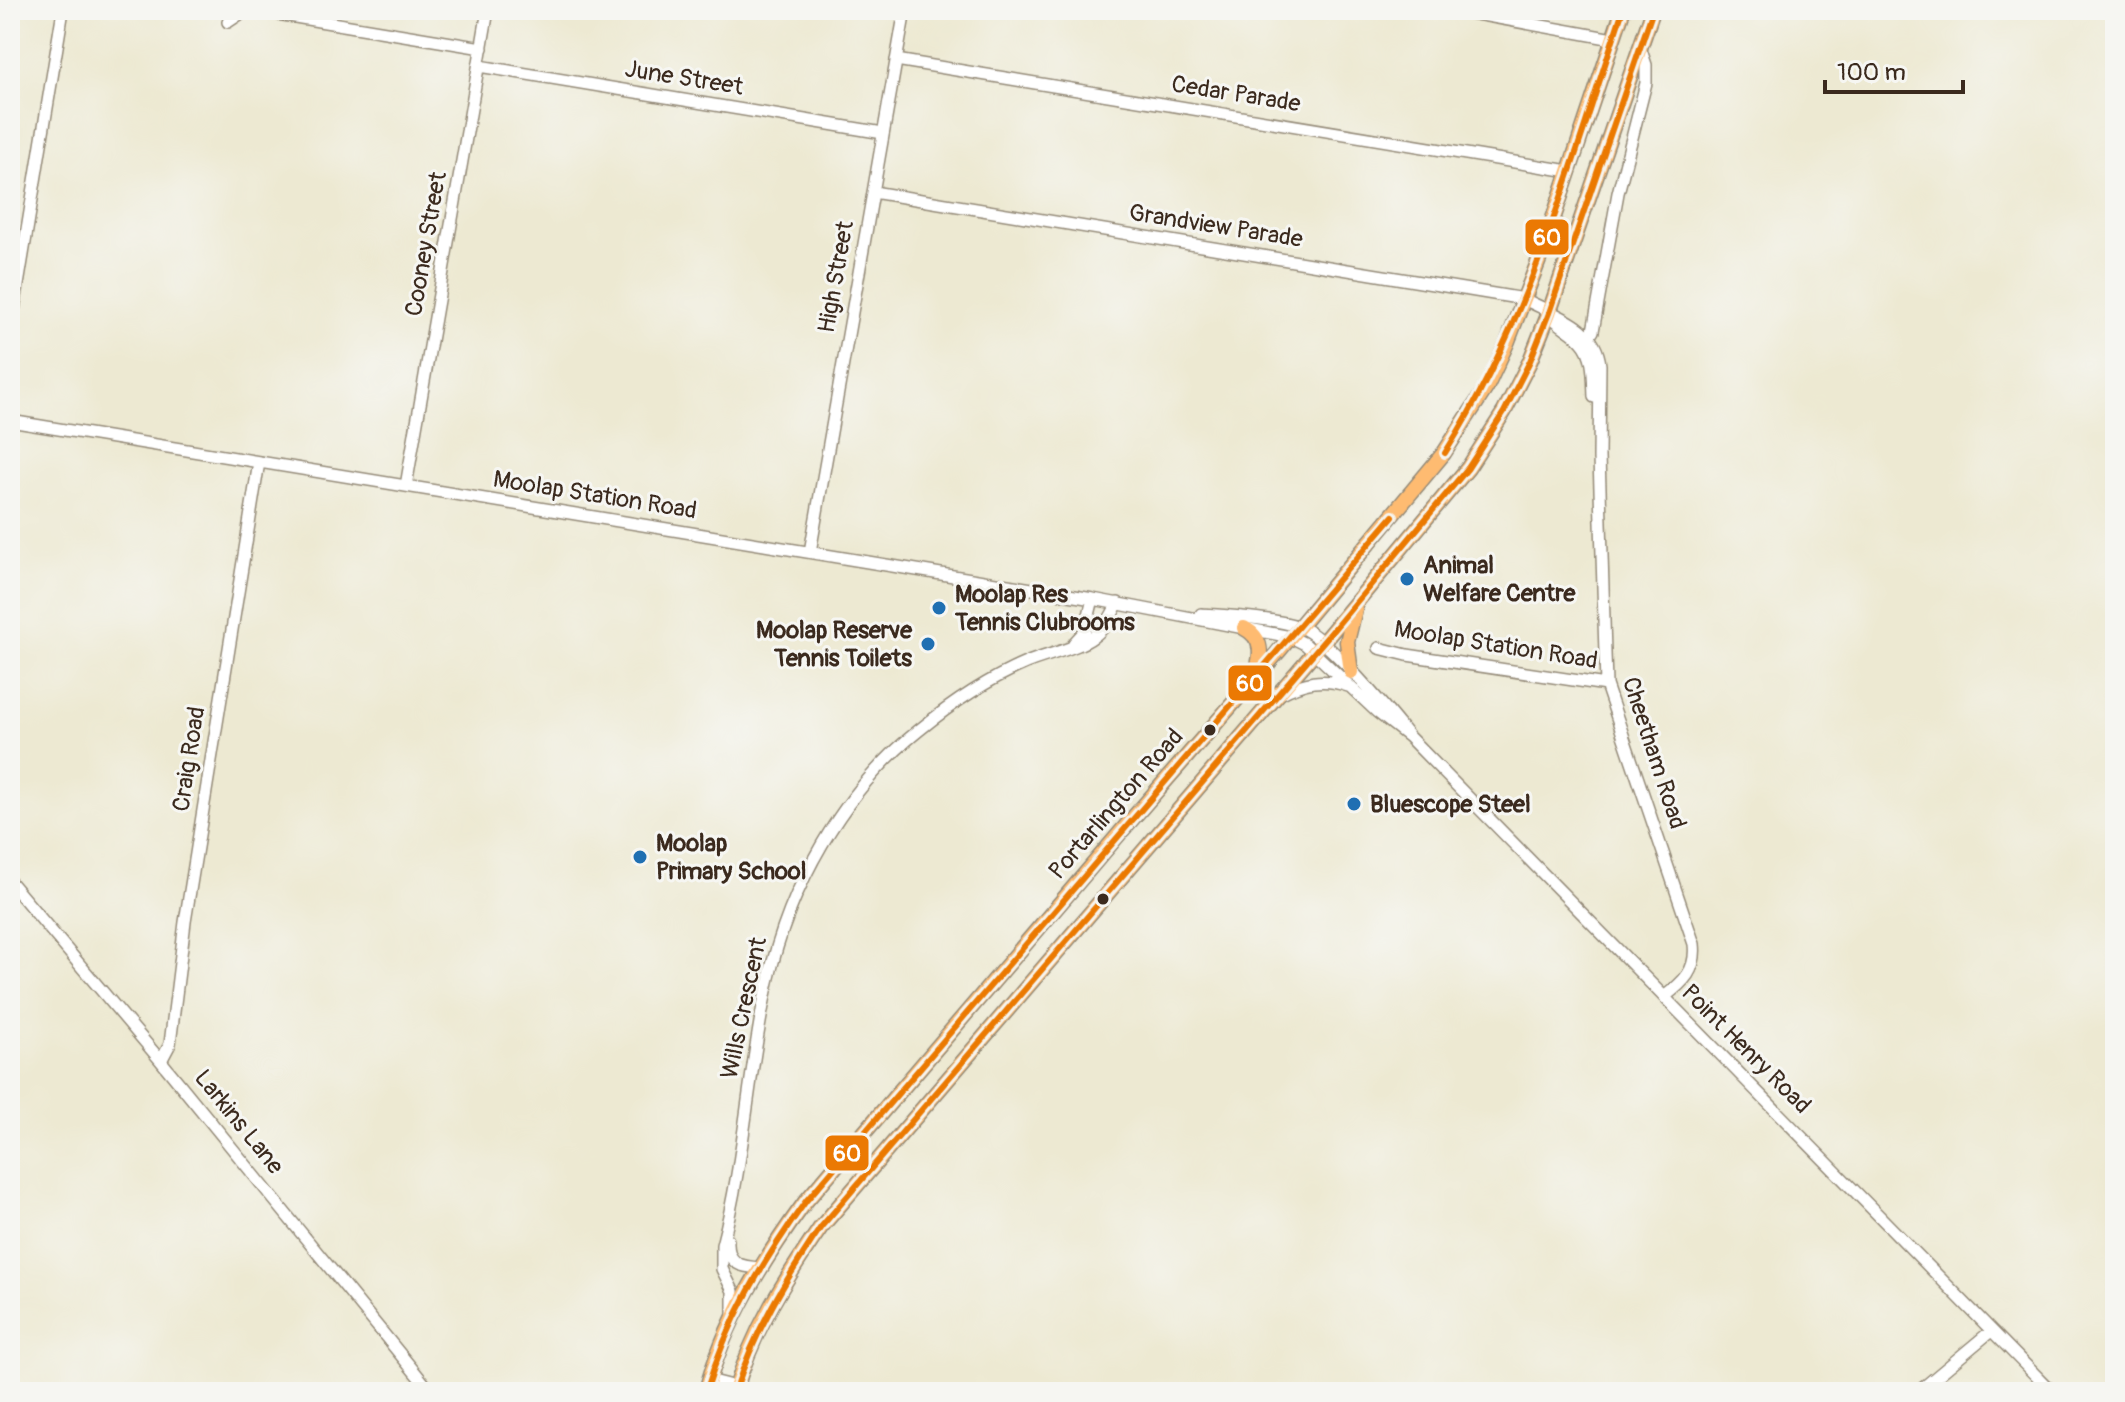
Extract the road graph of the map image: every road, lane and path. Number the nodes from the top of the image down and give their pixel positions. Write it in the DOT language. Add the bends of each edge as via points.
graph roads {
  1 [pos="63,10"];
  2 [pos="488,10"];
  3 [pos="905,10"];
  4 [pos="1454,10"];
  5 [pos="1623,10"];
  6 [pos="1653,10"];
  7 [pos="228,22"];
  8 [pos="1613,39"];
  9 [pos="1640,47"];
  10 [pos="482,48"];
  11 [pos="896,60"];
  12 [pos="479,66"];
  13 [pos="883,133"];
  14 [pos="1569,171"];
  15 [pos="873,192"];
  16 [pos="1524,299"];
  17 [pos="1549,313"];
  18 [pos="10,334"];
  19 [pos="1587,341"];
  20 [pos="10,421"];
  21 [pos="259,462"];
  22 [pos="406,486"];
  23 [pos="810,552"];
  24 [pos="1363,595"];
  25 [pos="1093,599"];
  26 [pos="1118,603"];
  27 [pos="1172,612"];
  28 [pos="1244,628"];
  29 [pos="1295,632"];
  30 [pos="1070,646"];
  31 [pos="1318,647"];
  32 [pos="1379,648"];
  33 [pos="1351,672"];
  34 [pos="1254,679"];
  35 [pos="1606,685"];
  36 [pos="1352,688"];
  37 [pos="1277,695"];
  38 [pos="1409,737"];
  39 [pos="10,882"];
  40 [pos="1664,997"];
  41 [pos="161,1061"];
  42 [pos="728,1224"];
  43 [pos="761,1268"];
  44 [pos="733,1318"];
  45 [pos="1991,1331"];
  46 [pos="708,1386"];
  47 [pos="736,1389"];
  48 [pos="431,1392"];
  49 [pos="756,1392"];
  50 [pos="1918,1392"];
  51 [pos="2052,1392"];
  1 -- 18 [label="street"];
  2 -- 10 [label="street, Cooney Street"];
  3 -- 11 [label="street, High Street"];
  4 -- 8 [label="street"];
  5 -- 8 [label="main road, Portarlington Road"];
  6 -- 9 [label="main road"];
  7 -- 10 [label="street" via="246,10 259,11"];
  8 -- 14 [label="main road, Portarlington Road"];
  9 -- 17 [label="main road"];
  9 -- 19 [label="street" via="1646,83"];
  10 -- 12 [label="street, Cooney Street"];
  11 -- 13 [label="street, High Street"];
  11 -- 14 [label="street, Cedar Parade"];
  12 -- 13 [label="street, June Street"];
  12 -- 22 [label="street, Cooney Street"];
  13 -- 15 [label="street, High Street"];
  14 -- 16 [label="main road, Portarlington Road"];
  15 -- 16 [label="street, Grandview Parade"];
  15 -- 23 [label="street, High Street"];
  16 -- 17 [label="street, Grandview Parade"];
  16 -- 29 [label="main road, Portarlington Road" via="1486,388 1444,453"];
  17 -- 19 [label="street" via="1558,325"];
  17 -- 24 [label="main road" via="1504,412 1468,468"];
  19 -- 35 [label="street, Cheetham Road" via="1599,457"];
  20 -- 21 [label="street, Moolap Station Road"];
  21 -- 22 [label="street, Moolap Station Road"];
  21 -- 41 [label="street, Craig Road" via="170,1044"];
  22 -- 23 [label="street, Moolap Station Road"];
  23 -- 25 [label="street, Moolap Station Road"];
  24 -- 31 [label="main road"];
  24 -- 33 [label="main road" via="1349,627"];
  25 -- 26 [label="street, Moolap Station Road"];
  25 -- 30 [label="street" via="1085,631"];
  26 -- 27 [label="street, Moolap Station Road"];
  26 -- 30 [label="street, Wills Crescent" via="1095,636"];
  27 -- 28 [label="street, Moolap Station Road"];
  27 -- 29 [label="street, Moolap Station Road" via="1216,615"];
  28 -- 29 [label="street, Moolap Station Road"];
  28 -- 34 [label="main road" via="1261,648"];
  29 -- 31 [label="street, Point Henry Road" via="1305,644"];
  29 -- 34 [label="main road, Portarlington Road"];
  30 -- 42 [label="street, Wills Crescent" via="981,685 916,732 880,766 823,843 788,915 768,982"];
  31 -- 33 [label="street, Point Henry Road"];
  31 -- 36 [label="street, Point Henry Road"];
  31 -- 37 [label="main road"];
  32 -- 35 [label="street, Moolap Station Road"];
  33 -- 38 [label="street, Point Henry Road"];
  34 -- 43 [label="main road, Portarlington Road" via="806,1201"];
  35 -- 40 [label="street, Cheetham Road" via="1694,944 1688,976"];
  36 -- 37 [label="street" via="1312,681"];
  36 -- 38 [label="street, Point Henry Road"];
  37 -- 47 [label="main road" via="821,1227 765,1316"];
  38 -- 40 [label="street, Point Henry Road"];
  39 -- 41 [label="street, Larkins Lane"];
  40 -- 45 [label="street, Point Henry Road"];
  41 -- 48 [label="street, Larkins Lane"];
  42 -- 43 [label="street, Wills Crescent" via="731,1259"];
  42 -- 44 [label="street, Wills Crescent" via="721,1258 733,1291"];
  43 -- 44 [label="main road, Portarlington Road"];
  44 -- 46 [label="main road, Portarlington Road"];
  45 -- 50 [label="street"];
  45 -- 51 [label="street, Point Henry Road"];
  46 -- 47 [label="street"];
  47 -- 49 [label="street"];
}
